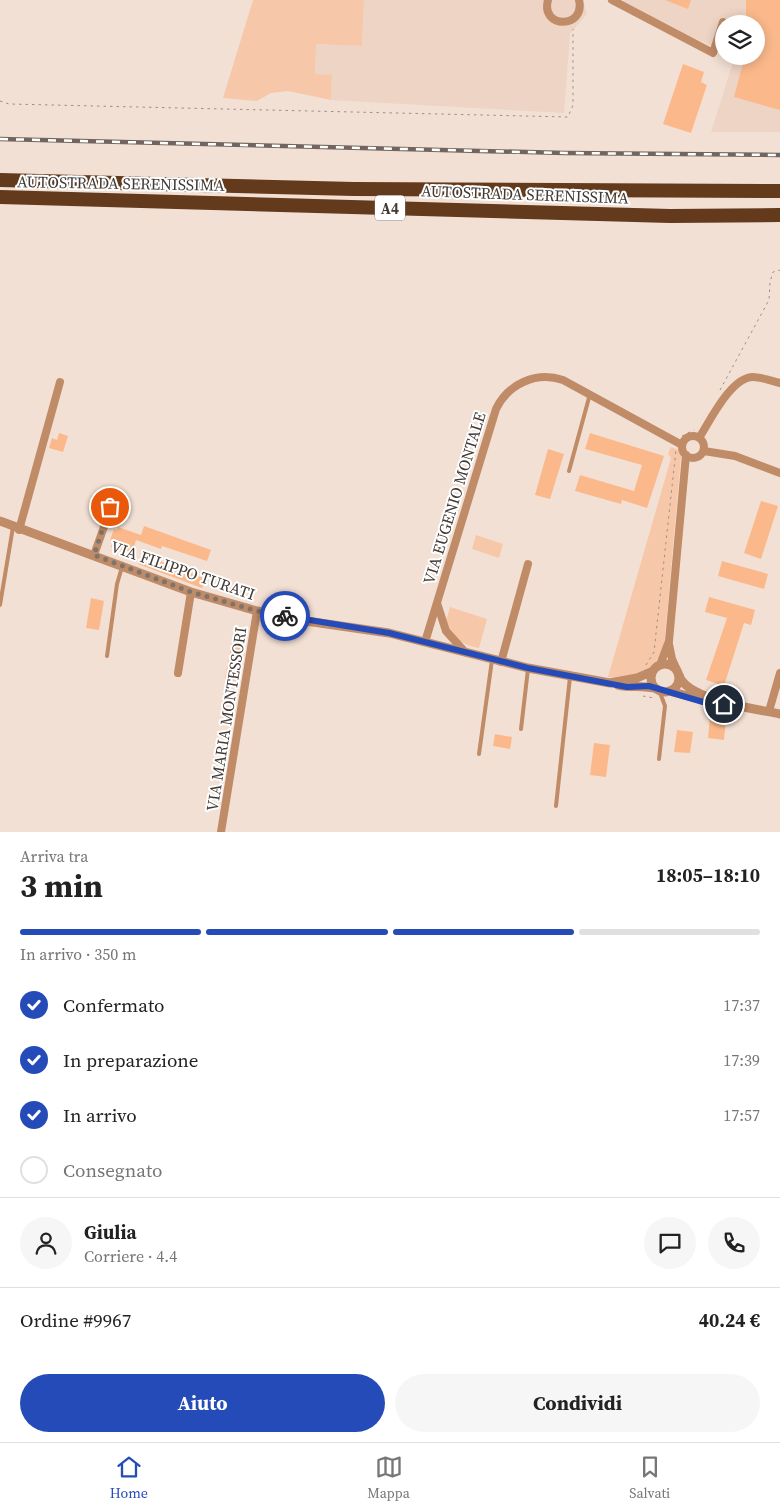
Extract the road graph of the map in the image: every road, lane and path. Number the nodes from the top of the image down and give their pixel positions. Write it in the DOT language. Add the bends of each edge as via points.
graph roads {
  1 [pos="548,0"];
  2 [pos="579,0"];
  3 [pos="612,0"];
  4 [pos="574,18"];
  5 [pos="715,48"];
  6 [pos="0,101"];
  7 [pos="0,180"];
  8 [pos="780,191"];
  9 [pos="0,198"];
  10 [pos="780,215"];
  11 [pos="780,270"];
  12 [pos="60,382"];
  13 [pos="780,383"];
  14 [pos="590,394"];
  15 [pos="716,396"];
  16 [pos="698,434"];
  17 [pos="680,444"];
  18 [pos="704,451"];
  19 [pos="686,455"];
  20 [pos="569,471"];
  21 [pos="780,473"];
  22 [pos="110,507"];
  23 [pos="0,521"];
  24 [pos="16,528"];
  25 [pos="94,555"];
  26 [pos="528,564"];
  27 [pos="122,565"];
  28 [pos="191,592"];
  29 [pos="437,600"];
  30 [pos="0,605"];
  31 [pos="257,611"];
  32 [pos="669,641"];
  33 [pos="425,642"];
  34 [pos="466,652"];
  35 [pos="107,656"];
  36 [pos="496,660"];
  37 [pos="645,666"];
  38 [pos="528,668"];
  39 [pos="656,668"];
  40 [pos="178,673"];
  41 [pos="678,673"];
  42 [pos="780,673"];
  43 [pos="570,676"];
  44 [pos="613,684"];
  45 [pos="666,693"];
  46 [pos="729,704"];
  47 [pos="665,706"];
  48 [pos="769,712"];
  49 [pos="780,714"];
  50 [pos="521,729"];
  51 [pos="480,754"];
  52 [pos="660,759"];
  53 [pos="556,806"];
  54 [pos="221,832"];
  1 -- 4 [label="street" via="547,10 554,19 564,22"];
  2 -- 4 [label="street" via="580,9"];
  3 -- 5 [label="street" via="713,54"];
  4 -- 6 [label="path" via="573,104 568,117 9,104"];
  7 -- 8 [label="highway, AUTOSTRADA SERENISSIMA / A4" via="354,189"];
  9 -- 10 [label="highway, AUTOSTRADA SERENISSIMA / A4" via="670,216"];
  11 -- 15 [label="path" via="773,272 769,300"];
  12 -- 24 [label="street"];
  13 -- 16 [label="street" via="752,376 735,385"];
  14 -- 17 [label="street, VIA EUGENIO MONTALE"];
  14 -- 20 [label="lane"];
  14 -- 29 [label="street, VIA EUGENIO MONTALE" via="563,380 543,377 520,384 501,400"];
  16 -- 17 [label="street"];
  16 -- 17 [label="path" via="692,430 682,436"];
  16 -- 18 [label="street" via="704,443"];
  17 -- 19 [label="street"];
  17 -- 37 [label="path" via="654,652"];
  18 -- 19 [label="street" via="696,458"];
  18 -- 21 [label="street" via="735,456"];
  19 -- 32 [label="street"];
  22 -- 25 [label="street"];
  23 -- 24 [label="street, VIA FILIPPO TURATI"];
  24 -- 25 [label="street, VIA FILIPPO TURATI"];
  24 -- 30 [label="lane"];
  25 -- 27 [label="street, VIA FILIPPO TURATI"];
  26 -- 36 [label="street"];
  27 -- 28 [label="street, VIA FILIPPO TURATI"];
  27 -- 35 [label="lane"];
  28 -- 31 [label="street, VIA FILIPPO TURATI"];
  28 -- 40 [label="street"];
  29 -- 33 [label="street, VIA EUGENIO MONTALE"];
  29 -- 34 [label="street, VIA EUGENIO MONTALE" via="446,631"];
  31 -- 33 [label="street, VIA FILIPPO TURATI"];
  31 -- 54 [label="street, VIA MARIA MONTESSORI"];
  32 -- 39 [label="street"];
  32 -- 41 [label="street"];
  33 -- 34 [label="street, VIA FILIPPO TURATI"];
  34 -- 36 [label="street, VIA FILIPPO TURATI"];
  36 -- 38 [label="street, VIA FILIPPO TURATI"];
  36 -- 51 [label="lane"];
  38 -- 43 [label="street, VIA FILIPPO TURATI"];
  38 -- 50 [label="lane"];
  39 -- 41 [label="street" via="671,665"];
  39 -- 44 [label="street, VIA FILIPPO TURATI" via="637,678"];
  39 -- 45 [label="street" via="652,681"];
  41 -- 45 [label="street" via="678,684"];
  41 -- 46 [label="street" via="681,681 693,689"];
  42 -- 48 [label="street"];
  43 -- 44 [label="street, VIA FILIPPO TURATI"];
  43 -- 53 [label="lane"];
  44 -- 45 [label="street" via="644,686"];
  45 -- 46 [label="street" via="703,702"];
  45 -- 47 [label="lane"];
  45 -- 47 [label="lane"];
  46 -- 48 [label="street"];
  47 -- 52 [label="lane"];
  48 -- 49 [label="street"];
}
